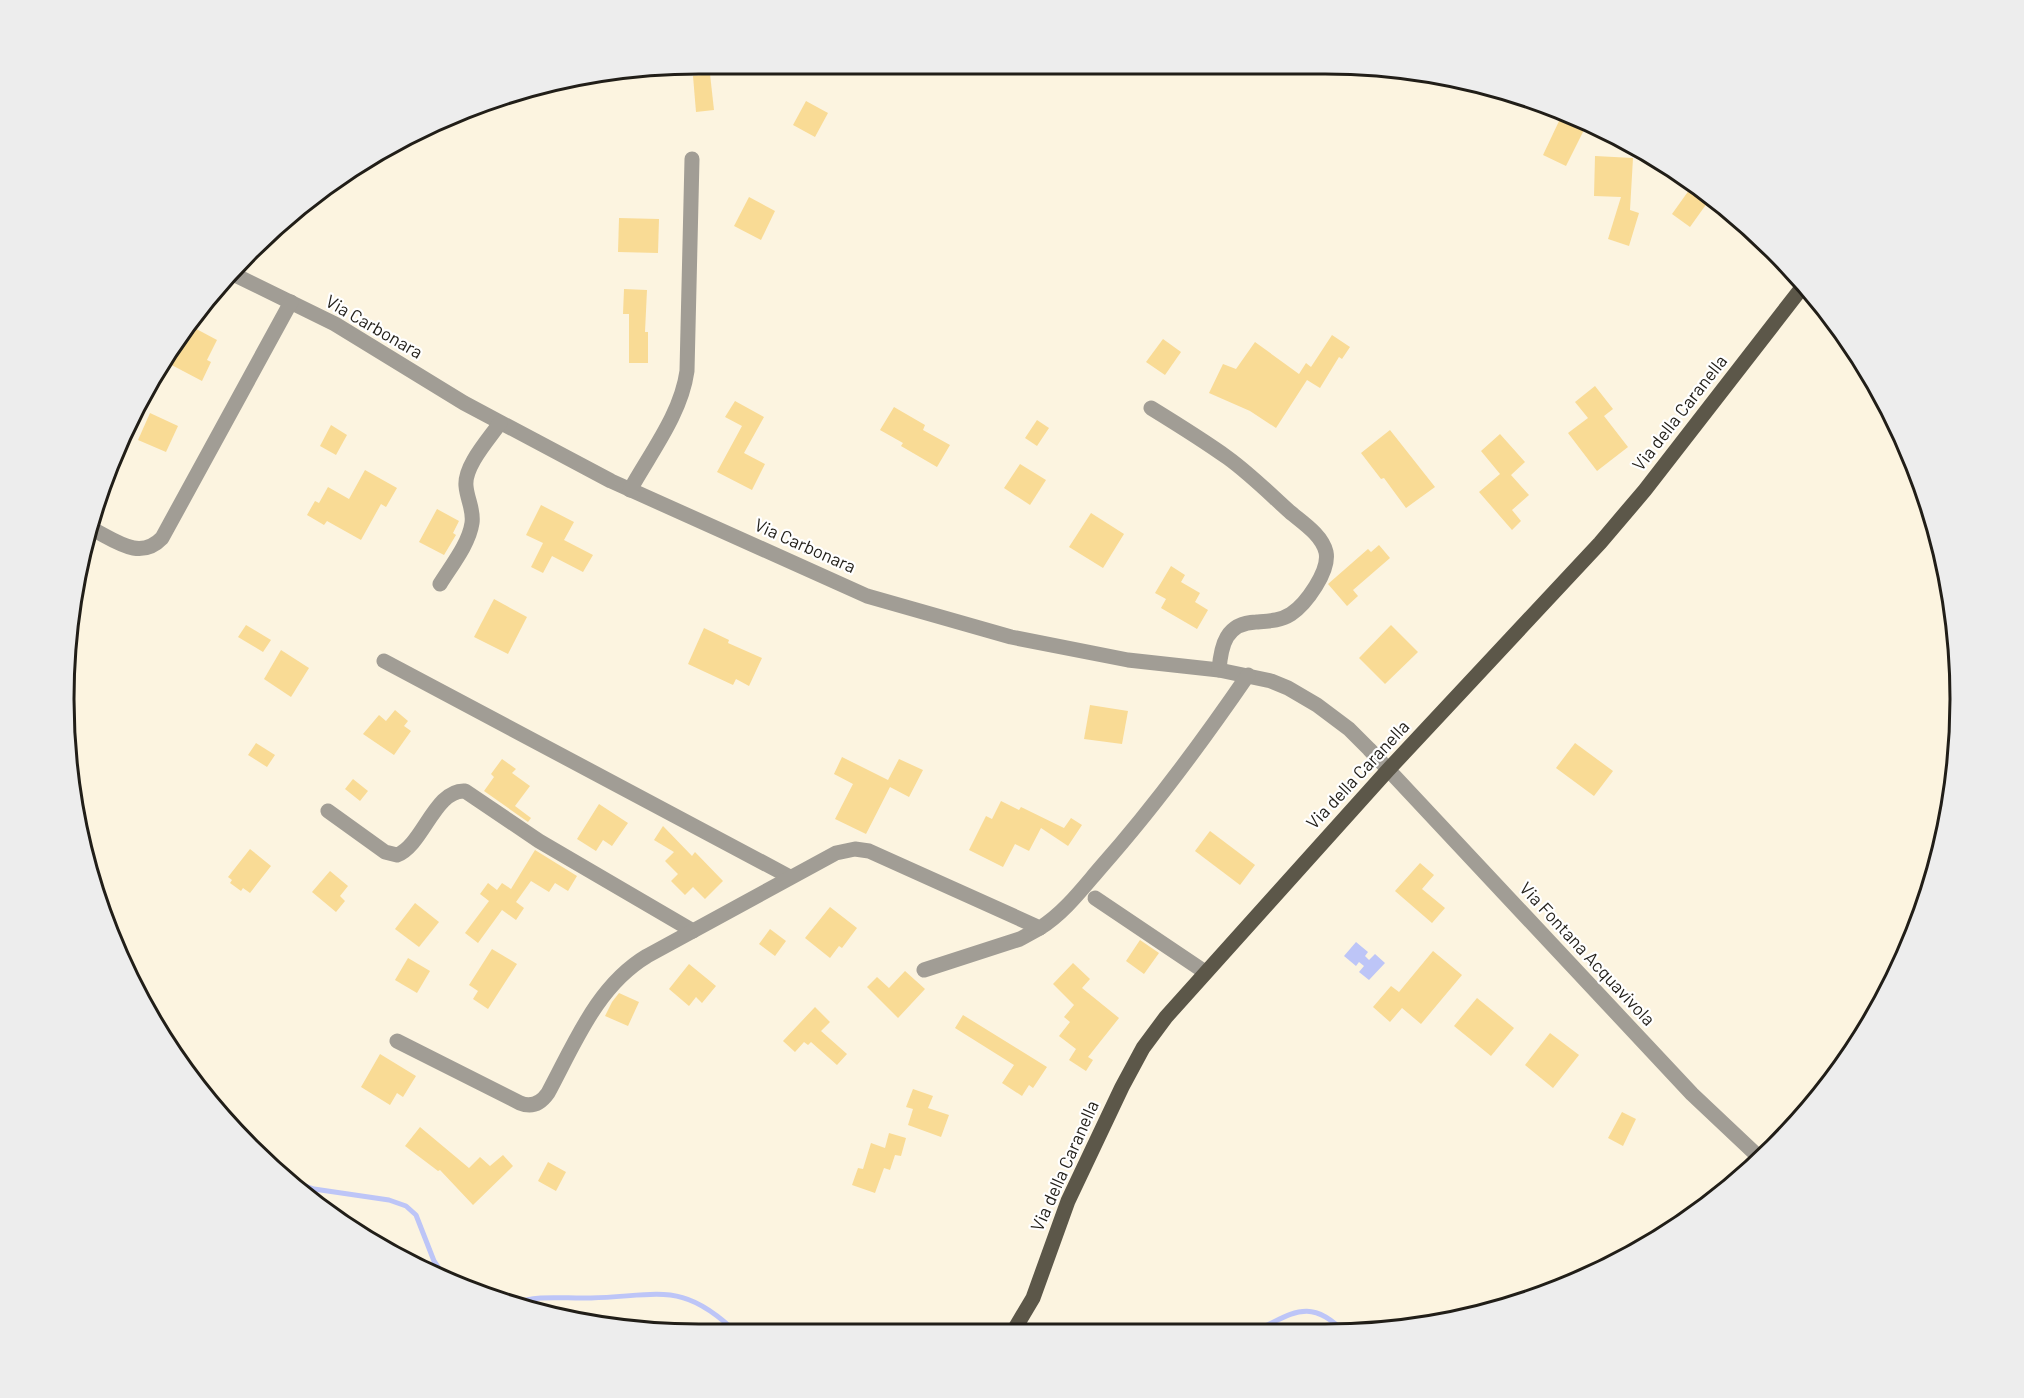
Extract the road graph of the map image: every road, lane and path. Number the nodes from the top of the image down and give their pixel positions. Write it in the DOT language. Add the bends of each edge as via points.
graph roads {
  1 [pos="692,159"];
  2 [pos="239,276"];
  3 [pos="1799,292"];
  4 [pos="291,302"];
  5 [pos="1151,408"];
  6 [pos="500,423"];
  7 [pos="630,490"];
  8 [pos="97,531"];
  9 [pos="440,584"];
  10 [pos="384,661"];
  11 [pos="1219,670"];
  12 [pos="1248,675"];
  13 [pos="1388,770"];
  14 [pos="328,811"];
  15 [pos="790,877"];
  16 [pos="1095,898"];
  17 [pos="1040,928"];
  18 [pos="693,931"];
  19 [pos="924,970"];
  20 [pos="1205,972"];
  21 [pos="397,1041"];
  22 [pos="1754,1153"];
  23 [pos="1018,1324"];
  1 -- 7 [label="street" via="685,384"];
  2 -- 4 [label="street, Via Carbonara"];
  3 -- 13 [label="main road, Via della Caranella" via="1615,526"];
  4 -- 6 [label="street, Via Carbonara" via="360,338"];
  4 -- 8 [label="street" via="162,538 152,548 139,549"];
  5 -- 11 [label="street" via="1237,465 1311,530 1325,550 1325,568 1301,606 1279,620 1252,622 1228,634 1221,646"];
  6 -- 7 [label="street, Via Carbonara"];
  6 -- 9 [label="street" via="466,476 471,528"];
  7 -- 11 [label="street, Via Carbonara" via="867,596 1011,637 1128,660"];
  10 -- 15 [label="street"];
  11 -- 12 [label="street, Via Carbonara"];
  12 -- 13 [label="street, Via Carbonara" via="1279,684 1317,705 1354,734"];
  12 -- 17 [label="street" via="1149,812 1063,910"];
  13 -- 20 [label="main road, Via della Caranella"];
  13 -- 22 [label="street, Via Fontana Acquavivola" via="1692,1094"];
  14 -- 18 [label="street" via="385,852 397,855 408,848 448,796 465,791 539,841"];
  15 -- 17 [label="street" via="841,851 862,849"];
  15 -- 18 [label="street"];
  16 -- 20 [label="street"];
  17 -- 19 [label="street"];
  18 -- 21 [label="street" via="640,960 614,981 599,1000 548,1093 534,1104 520,1103"];
  20 -- 23 [label="main road, Via della Caranella" via="1150,1037 1131,1069 1068,1201 1033,1298"];
}
